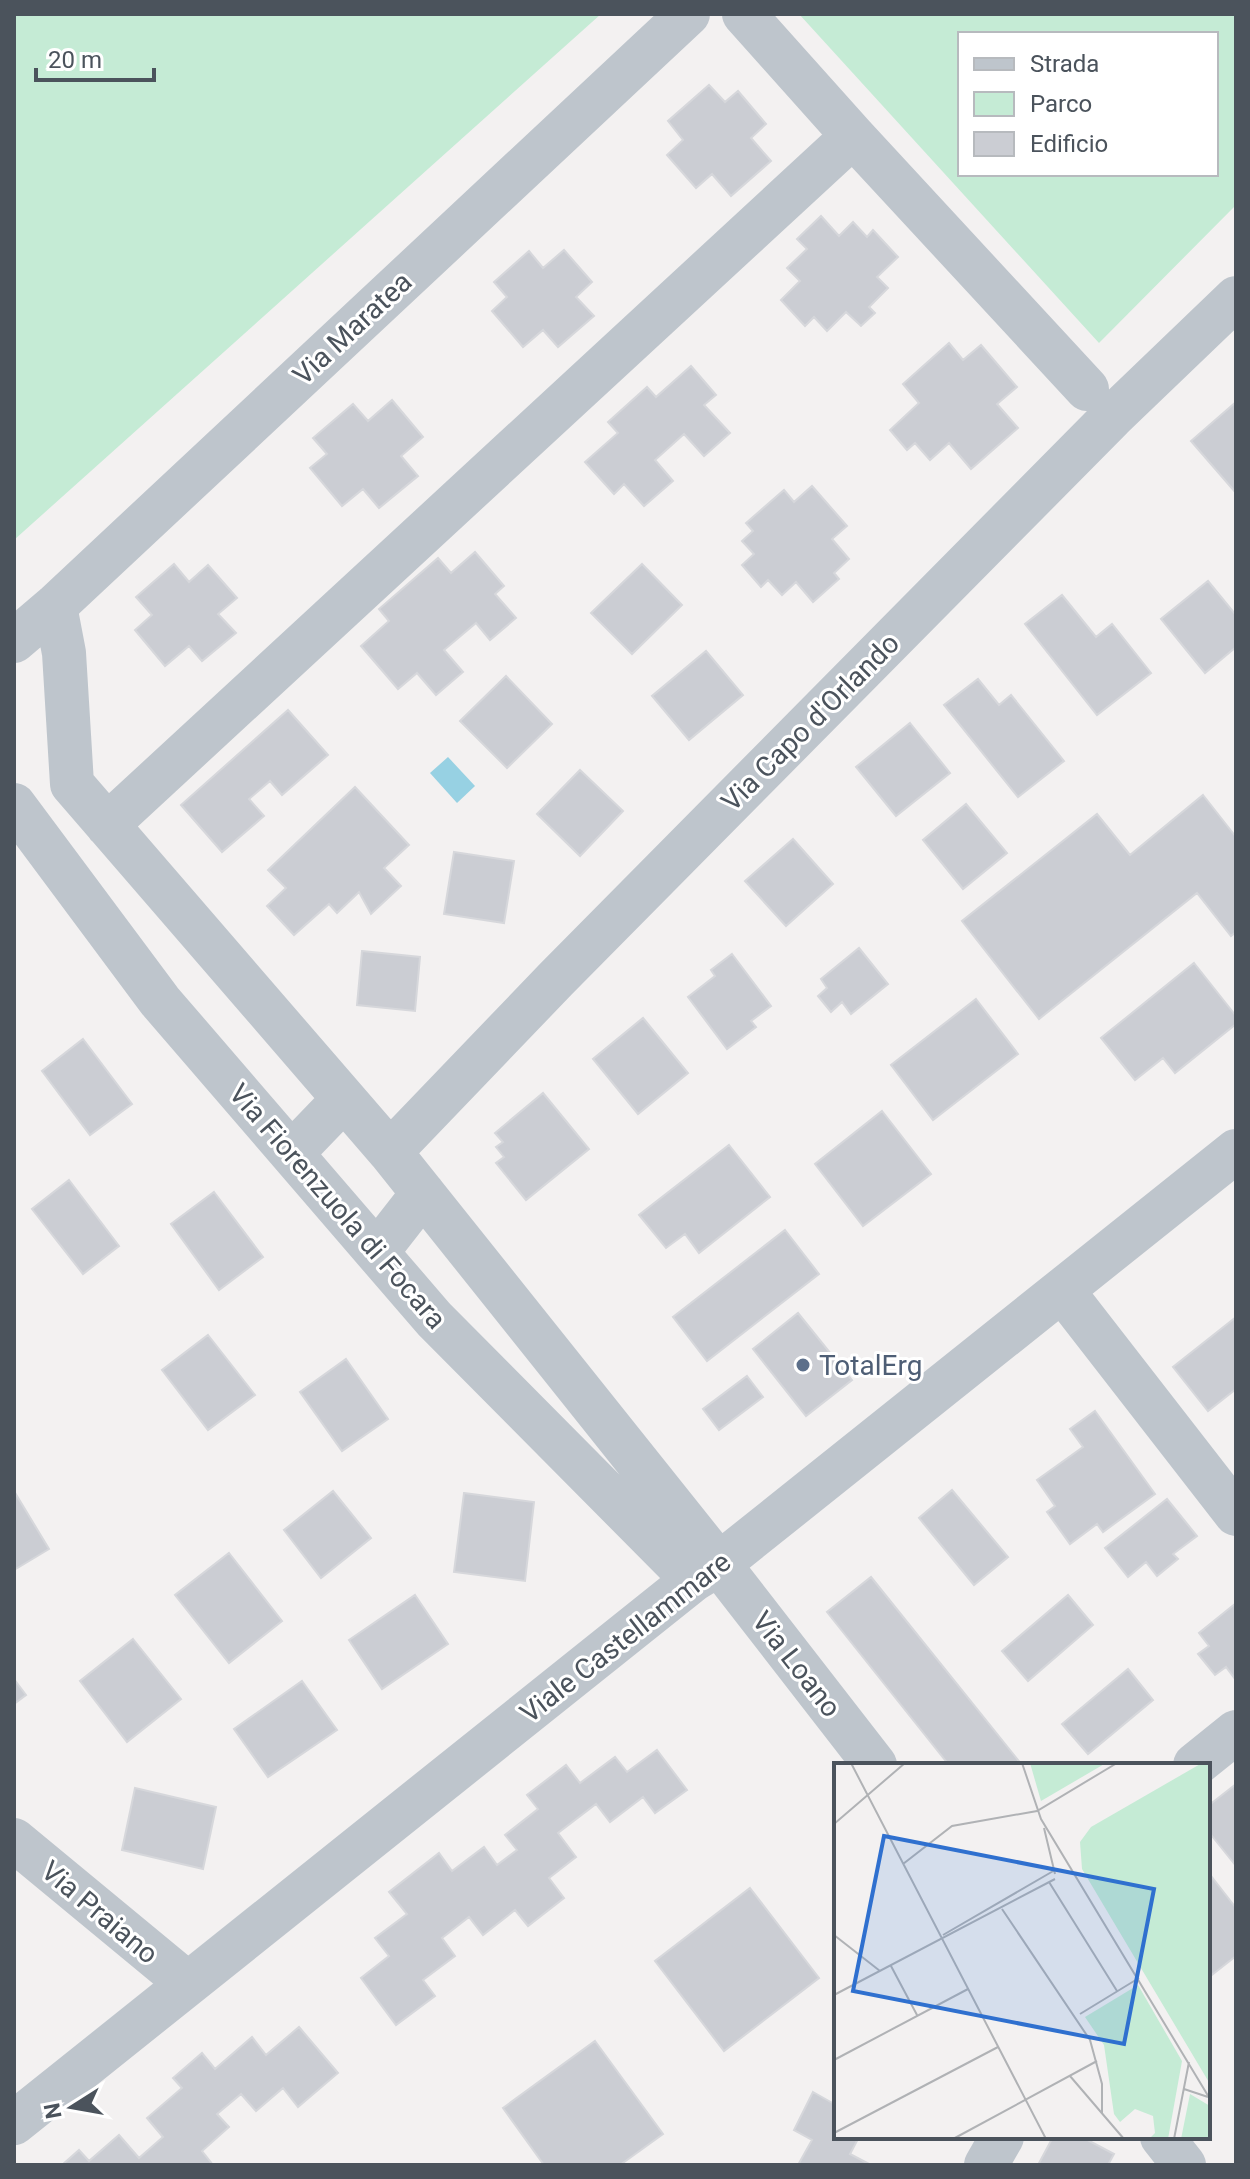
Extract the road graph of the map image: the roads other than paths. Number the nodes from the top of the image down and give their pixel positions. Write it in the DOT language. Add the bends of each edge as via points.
graph roads {
  1 [pos="688,14"];
  2 [pos="744,14"];
  3 [pos="853,136"];
  4 [pos="1236,298"];
  5 [pos="1087,389"];
  6 [pos="55,606"];
  7 [pos="14,641"];
  8 [pos="72,784"];
  9 [pos="14,794"];
  10 [pos="14,805"];
  11 [pos="107,825"];
  12 [pos="344,1099"];
  13 [pos="1236,1151"];
  14 [pos="390,1152"];
  15 [pos="292,1153"];
  16 [pos="423,1193"];
  17 [pos="377,1252"];
  18 [pos="1062,1290"];
  19 [pos="1236,1514"];
  20 [pos="706,1572"];
  21 [pos="1236,1732"];
  22 [pos="873,1763"];
  23 [pos="1197,1763"];
  24 [pos="14,1840"];
  25 [pos="187,1983"];
  26 [pos="14,2123"];
  27 [pos="1001,2139"];
  28 [pos="1164,2139"];
  29 [pos="986,2165"];
  30 [pos="1184,2165"];
  1 -- 6 [label="street, Via Maratea"];
  2 -- 3 [label="street"];
  3 -- 5 [label="street"];
  3 -- 11 [label="street"];
  4 -- 14 [label="street, Via Capo d'Orlando" via="567,967"];
  6 -- 7 [label="street, Via Maratea"];
  6 -- 8 [label="street" via="64,653"];
  8 -- 9 [label="street"];
  8 -- 11 [label="street"];
  10 -- 15 [label="street, Via Fiorenzuola di Focara" via="160,1001"];
  11 -- 12 [label="street"];
  12 -- 14 [label="street"];
  12 -- 15 [label="street"];
  13 -- 18 [label="street, Viale Castellammare"];
  14 -- 16 [label="street"];
  15 -- 17 [label="street, Via Fiorenzuola di Focara"];
  16 -- 17 [label="street"];
  16 -- 20 [label="street"];
  17 -- 20 [label="street, Via Fiorenzuola di Focara" via="434,1319"];
  18 -- 19 [label="street"];
  18 -- 20 [label="street, Viale Castellammare"];
  20 -- 22 [label="street, Via Loano"];
  20 -- 25 [label="street, Viale Castellammare"];
  21 -- 23 [label="street"];
  24 -- 25 [label="street, Via Praiano"];
  25 -- 26 [label="street, Viale Castellammare"];
  27 -- 29 [label="street"];
  28 -- 30 [label="street"];
}
